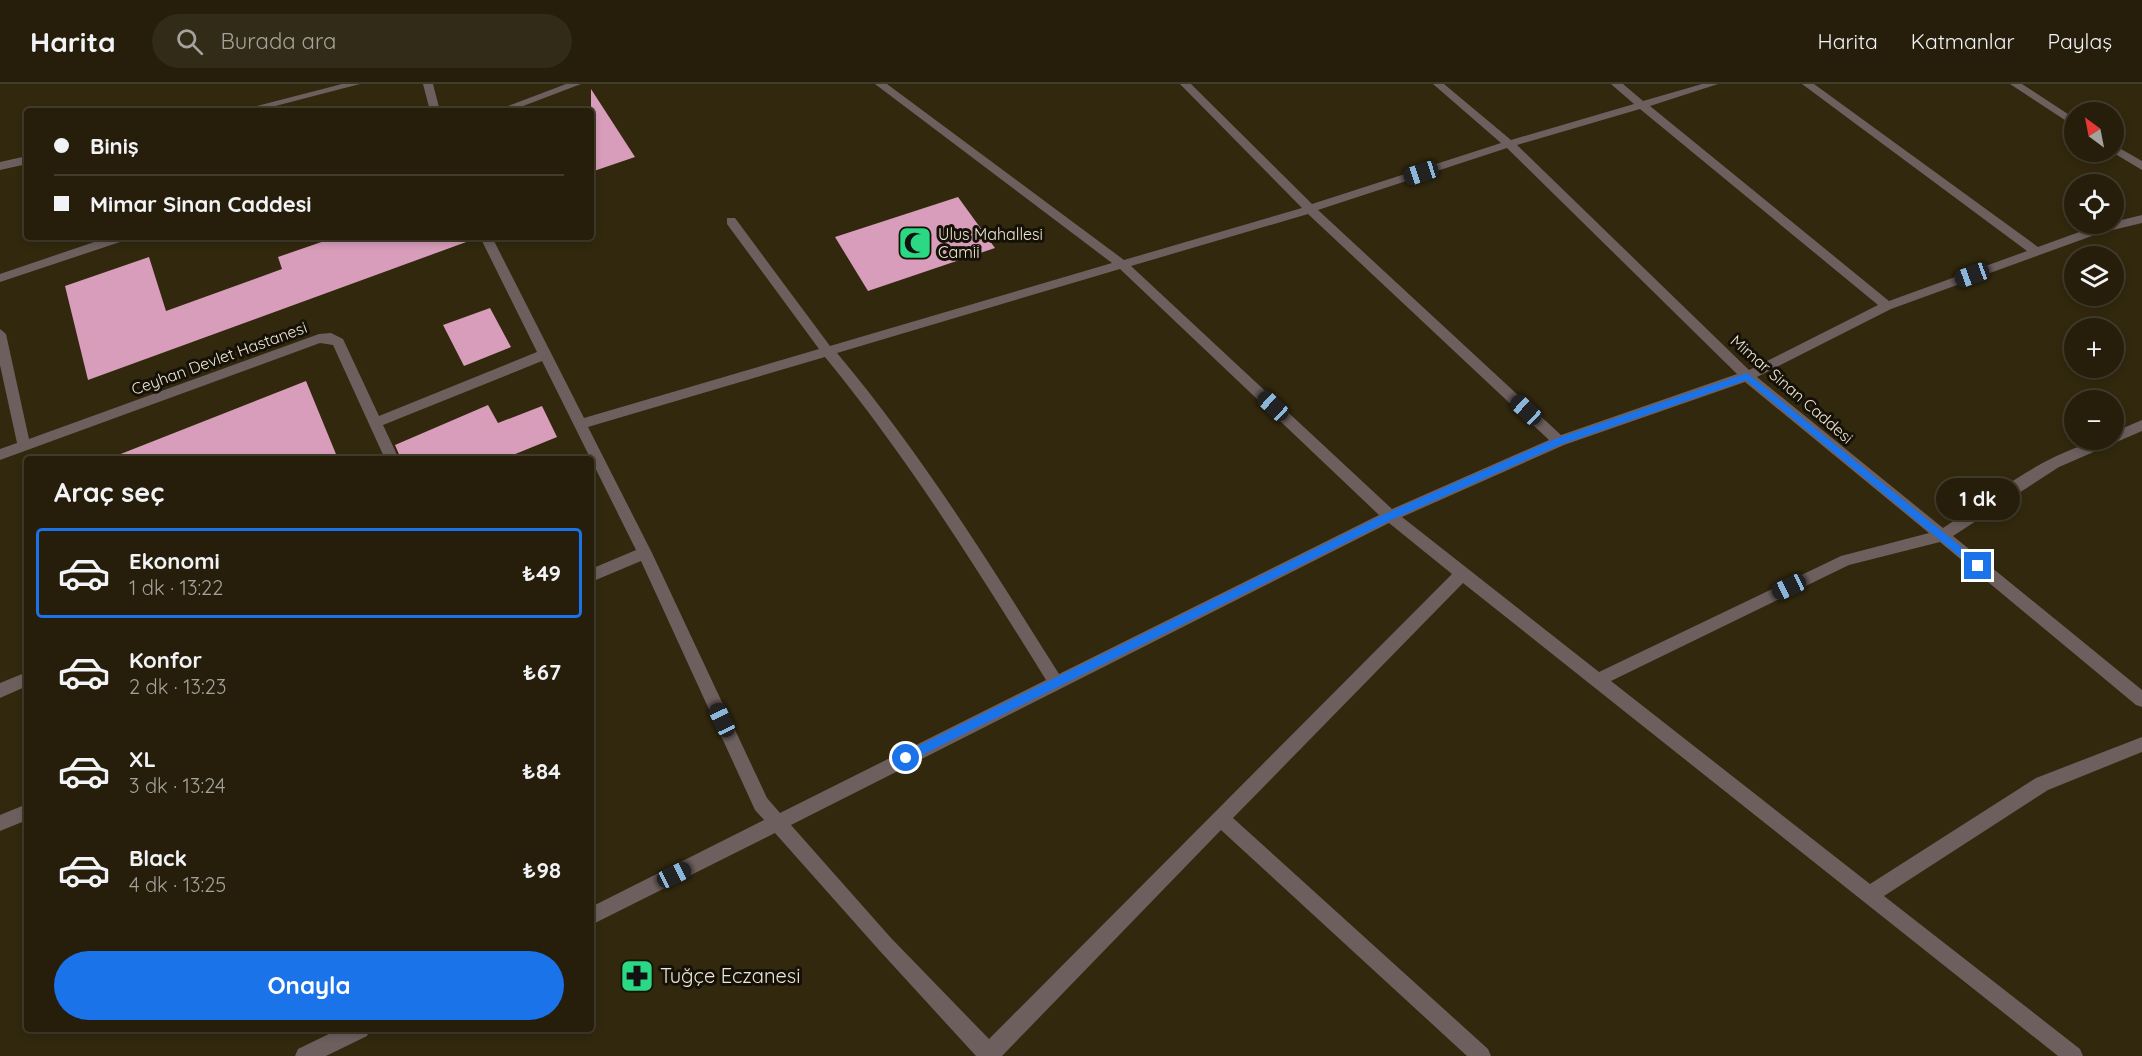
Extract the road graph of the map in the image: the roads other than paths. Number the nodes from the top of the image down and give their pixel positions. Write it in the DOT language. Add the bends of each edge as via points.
graph roads {
  1 [pos="355,84"];
  2 [pos="428,84"];
  3 [pos="576,84"];
  4 [pos="880,84"];
  5 [pos="1185,84"];
  6 [pos="1438,84"];
  7 [pos="1616,84"];
  8 [pos="1713,84"];
  9 [pos="1807,84"];
  10 [pos="2015,84"];
  11 [pos="1643,106"];
  12 [pos="255,108"];
  13 [pos="434,108"];
  14 [pos="508,108"];
  15 [pos="2064,116"];
  16 [pos="1509,144"];
  17 [pos="2124,154"];
  18 [pos="24,161"];
  19 [pos="0,166"];
  20 [pos="2142,166"];
  21 [pos="1310,209"];
  22 [pos="2142,219"];
  23 [pos="731,221"];
  24 [pos="113,240"];
  25 [pos="488,240"];
  26 [pos="2036,252"];
  27 [pos="1122,264"];
  28 [pos="0,278"];
  29 [pos="1887,306"];
  30 [pos="0,334"];
  31 [pos="828,352"];
  32 [pos="545,354"];
  33 [pos="1747,376"];
  34 [pos="375,423"];
  35 [pos="581,424"];
  36 [pos="2142,425"];
  37 [pos="2124,433"];
  38 [pos="1558,441"];
  39 [pos="24,446"];
  40 [pos="2085,450"];
  41 [pos="0,455"];
  42 [pos="391,456"];
  43 [pos="1390,516"];
  44 [pos="1942,536"];
  45 [pos="645,553"];
  46 [pos="1462,573"];
  47 [pos="594,575"];
  48 [pos="24,680"];
  49 [pos="1598,680"];
  50 [pos="1055,681"];
  51 [pos="0,691"];
  52 [pos="2142,700"];
  53 [pos="2142,744"];
  54 [pos="24,813"];
  55 [pos="1221,818"];
  56 [pos="0,823"];
  57 [pos="778,824"];
  58 [pos="1871,894"];
  59 [pos="594,915"];
  60 [pos="354,1032"];
  61 [pos="989,1055"];
  62 [pos="305,1056"];
  63 [pos="1481,1056"];
  64 [pos="2073,1056"];
  1 -- 12 [label="street"];
  2 -- 13 [label="street"];
  3 -- 14 [label="street"];
  4 -- 27 [label="street"];
  5 -- 21 [label="street"];
  6 -- 16 [label="street, Mimar Sinan Caddesi"];
  7 -- 11 [label="street"];
  8 -- 11 [label="street"];
  9 -- 26 [label="street"];
  10 -- 15 [label="street"];
  11 -- 16 [label="street"];
  11 -- 29 [label="street"];
  16 -- 21 [label="street"];
  16 -- 33 [label="street, Mimar Sinan Caddesi"];
  17 -- 20 [label="street"];
  18 -- 19 [label="street"];
  21 -- 27 [label="street"];
  21 -- 38 [label="street"];
  22 -- 26 [label="street"];
  23 -- 31 [label="street"];
  24 -- 28 [label="street"];
  25 -- 32 [label="street"];
  26 -- 29 [label="street"];
  27 -- 31 [label="street"];
  27 -- 43 [label="street"];
  29 -- 33 [label="street"];
  30 -- 39 [label="street"];
  31 -- 35 [label="street"];
  31 -- 50 [label="street" via="864,395 971,546"];
  32 -- 34 [label="street"];
  32 -- 35 [label="street"];
  33 -- 38 [label="street"];
  33 -- 44 [label="street, Mimar Sinan Caddesi"];
  34 -- 39 [label="street, Ceyhan Devlet Hastanesi" via="338,342 331,338 297,345"];
  34 -- 42 [label="street"];
  35 -- 45 [label="street"];
  36 -- 37 [label="street"];
  38 -- 43 [label="street"];
  39 -- 41 [label="street, Ceyhan Devlet Hastanesi"];
  40 -- 44 [label="street" via="2054,463"];
  43 -- 46 [label="street"];
  43 -- 50 [label="street"];
  44 -- 49 [label="street" via="1846,560"];
  44 -- 52 [label="street, Mimar Sinan Caddesi"];
  45 -- 47 [label="street"];
  45 -- 57 [label="street" via="761,804"];
  46 -- 49 [label="street"];
  46 -- 55 [label="street"];
  48 -- 51 [label="street"];
  49 -- 58 [label="street"];
  50 -- 57 [label="street"];
  53 -- 58 [label="street" via="2042,784"];
  54 -- 56 [label="street"];
  55 -- 61 [label="street"];
  55 -- 63 [label="street"];
  57 -- 59 [label="street"];
  57 -- 61 [label="street"];
  58 -- 64 [label="street"];
  60 -- 62 [label="street"];
}
